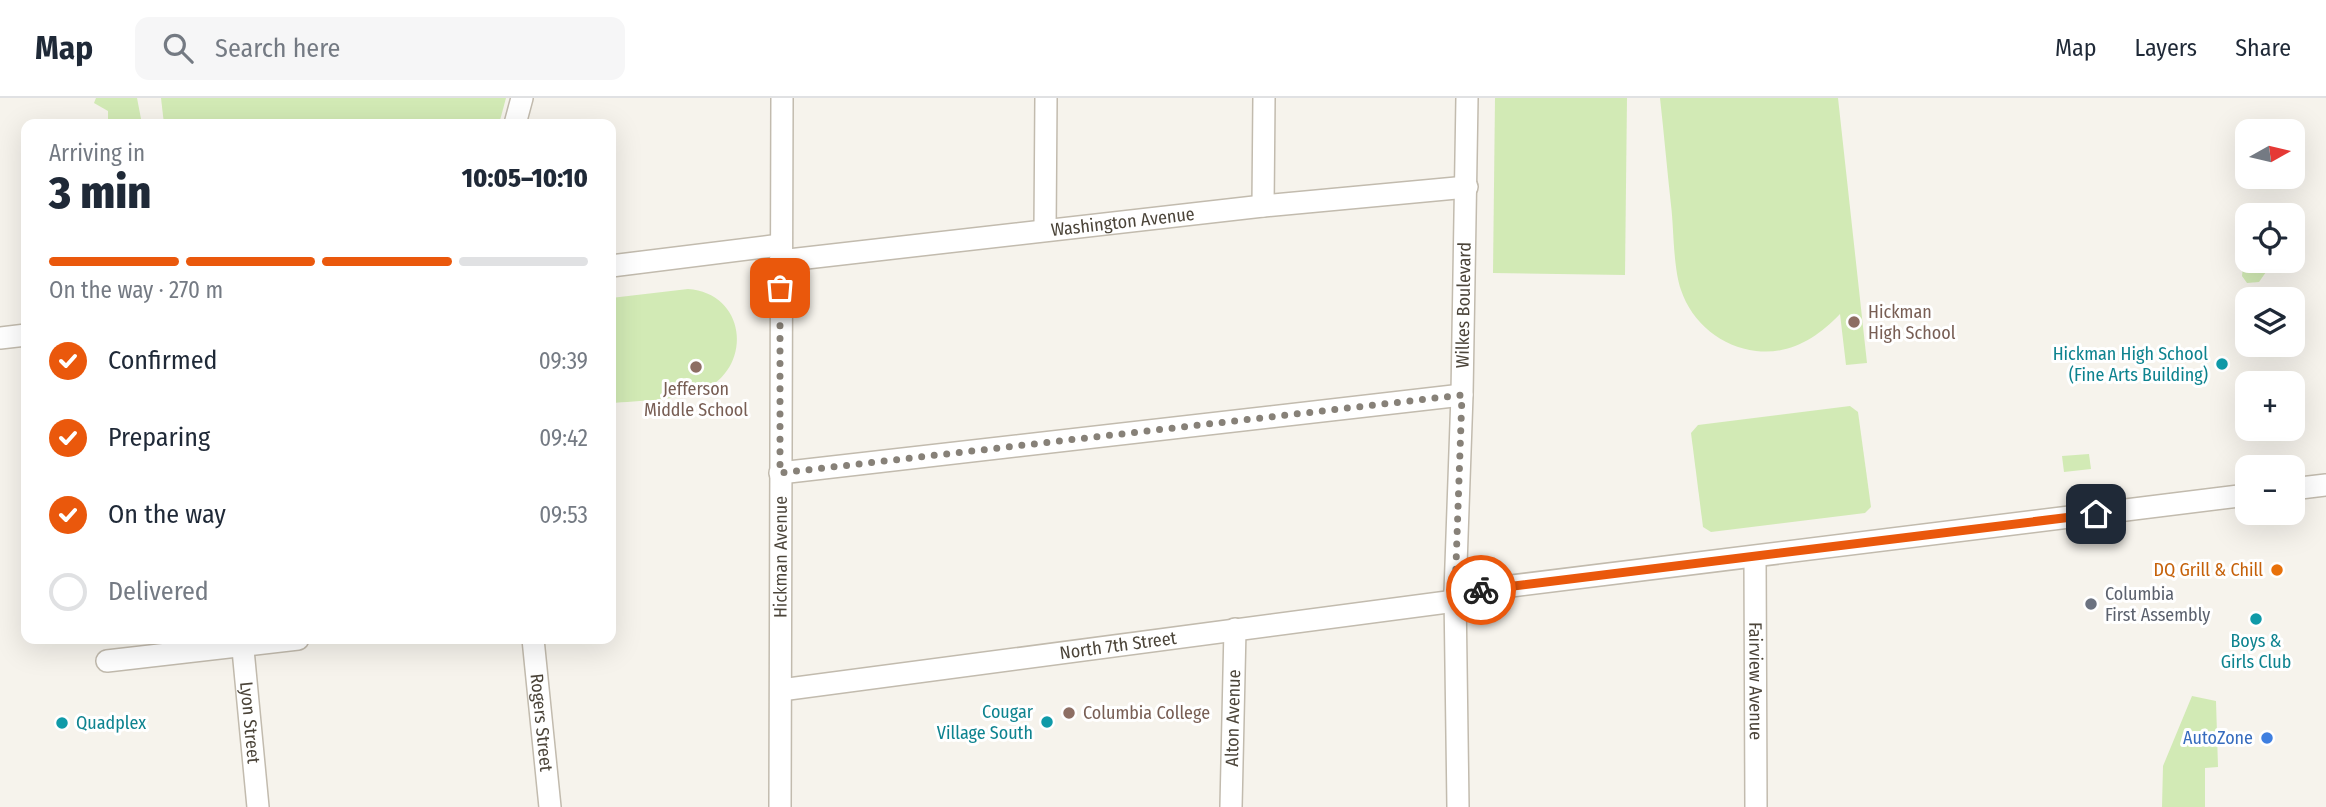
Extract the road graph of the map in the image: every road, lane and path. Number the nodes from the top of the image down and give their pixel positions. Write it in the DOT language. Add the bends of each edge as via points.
graph roads {
  1 [pos="522,98"];
  2 [pos="782,98"];
  3 [pos="1046,98"];
  4 [pos="1264,98"];
  5 [pos="1467,98"];
  6 [pos="516,119"];
  7 [pos="1466,187"];
  8 [pos="1263,206"];
  9 [pos="1045,230"];
  10 [pos="780,253"];
  11 [pos="616,266"];
  12 [pos="21,336"];
  13 [pos="0,338"];
  14 [pos="1462,395"];
  15 [pos="780,473"];
  16 [pos="2326,485"];
  17 [pos="2305,487"];
  18 [pos="2235,497"];
  19 [pos="1755,557"];
  20 [pos="1455,597"];
  21 [pos="1234,629"];
  22 [pos="228,644"];
  23 [pos="242,644"];
  24 [pos="534,644"];
  25 [pos="107,662"];
  26 [pos="781,690"];
  27 [pos="258,807"];
  28 [pos="550,807"];
  29 [pos="780,807"];
  30 [pos="1231,807"];
  31 [pos="1458,807"];
  32 [pos="1756,807"];
  1 -- 6 [label="street"];
  2 -- 10 [label="street, Hickman Avenue"];
  3 -- 9 [label="street"];
  4 -- 8 [label="street"];
  5 -- 7 [label="street, Wilkes Boulevard"];
  7 -- 8 [label="street, Washington Avenue"];
  7 -- 14 [label="street, Wilkes Boulevard"];
  8 -- 9 [label="street, Washington Avenue"];
  9 -- 10 [label="street, Washington Avenue"];
  10 -- 11 [label="street, Washington Avenue"];
  10 -- 15 [label="street, Hickman Avenue"];
  12 -- 13 [label="street"];
  14 -- 15 [label="street"];
  14 -- 20 [label="street, Wilkes Boulevard"];
  15 -- 26 [label="street, Hickman Avenue"];
  16 -- 17 [label="street"];
  18 -- 19 [label="street, North 7th Street"];
  19 -- 20 [label="street, North 7th Street"];
  19 -- 32 [label="street, Fairview Avenue"];
  20 -- 21 [label="street, North 7th Street"];
  20 -- 31 [label="street, Wilkes Boulevard"];
  21 -- 26 [label="street, North 7th Street"];
  21 -- 30 [label="street, Alton Avenue"];
  22 -- 25 [label="street"];
  23 -- 27 [label="street, Lyon Street"];
  24 -- 28 [label="street, Rogers Street"];
  26 -- 29 [label="street, Hickman Avenue"];
}
